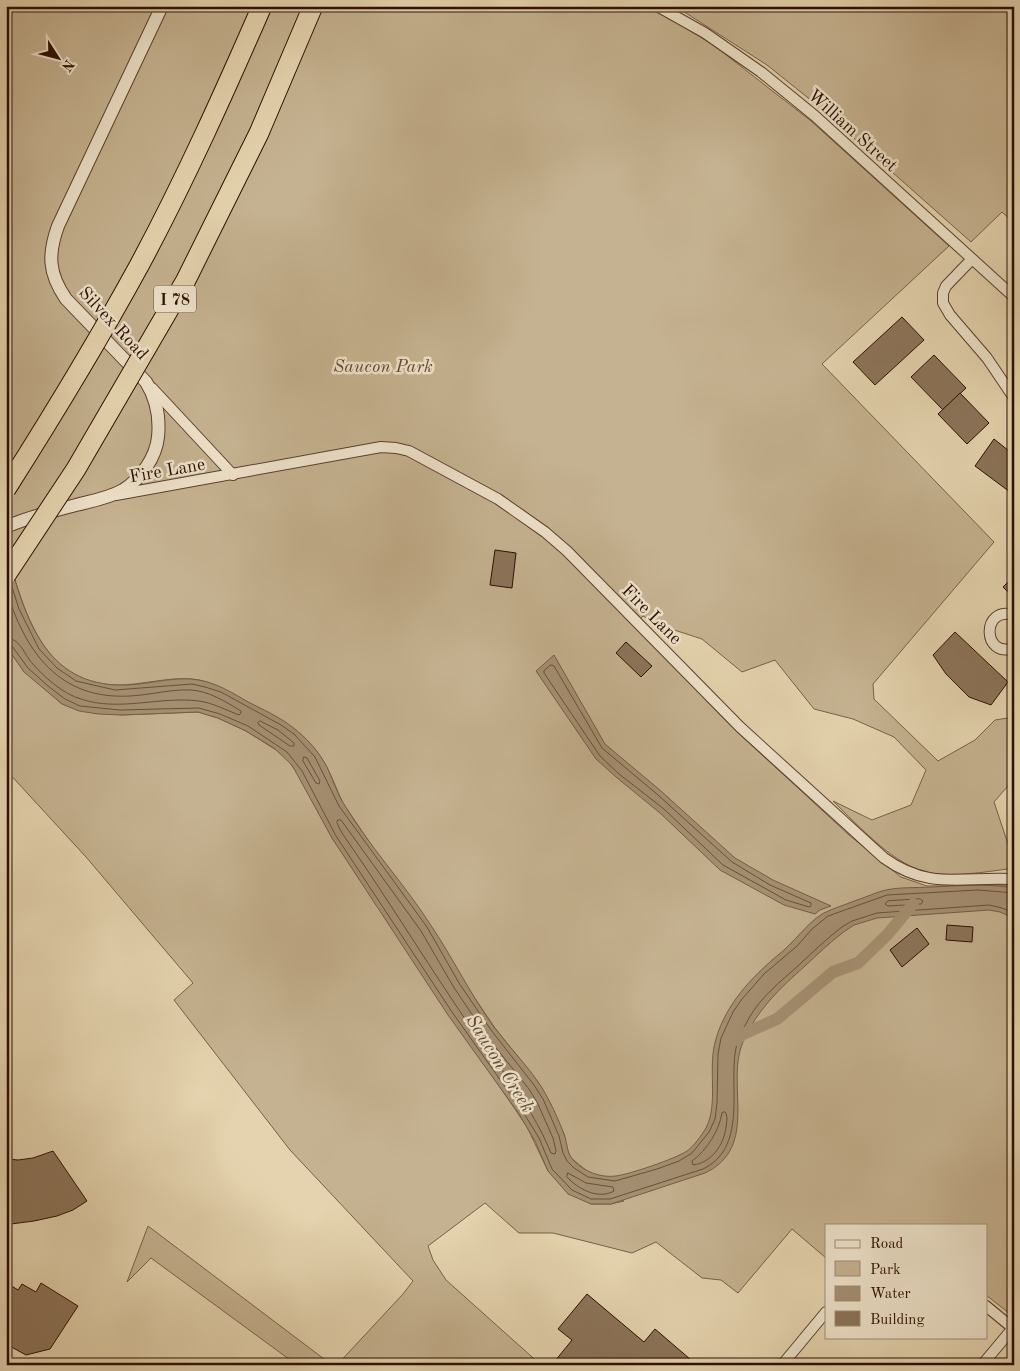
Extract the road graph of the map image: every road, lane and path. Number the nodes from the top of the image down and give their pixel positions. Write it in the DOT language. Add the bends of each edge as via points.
graph roads {
  1 [pos="162,6"];
  2 [pos="262,6"];
  3 [pos="313,6"];
  4 [pos="657,6"];
  5 [pos="972,259"];
  6 [pos="1014,297"];
  7 [pos="146,382"];
  8 [pos="1014,398"];
  9 [pos="233,475"];
  10 [pos="6,489"];
  11 [pos="107,497"];
  12 [pos="8,526"];
  13 [pos="6,575"];
  14 [pos="1014,614"];
  15 [pos="1014,648"];
  16 [pos="1014,879"];
  17 [pos="988,1308"];
  18 [pos="825,1313"];
  19 [pos="1013,1328"];
  20 [pos="782,1365"];
  21 [pos="982,1365"];
  1 -- 7 [label="street, Silvex Road" via="58,226 51,249 52,268 66,299"];
  2 -- 10 [label="highway, I 78, bridge" via="218,106 141,262 84,365"];
  3 -- 13 [label="highway, I 78, bridge" via="259,133 186,280 76,469"];
  4 -- 5 [label="street, William Street" via="705,33 761,72 815,116"];
  5 -- 6 [label="street, William Street"];
  5 -- 8 [label="street" via="946,286 942,293 943,303"];
  7 -- 9 [label="street, Fire Lane"];
  7 -- 11 [label="street, Silvex Road" via="156,406 159,428 156,447 132,483"];
  9 -- 11 [label="street, Fire Lane"];
  9 -- 16 [label="street, Fire Lane" via="381,447 410,451 498,499 545,532 740,727 884,858 903,871 928,879"];
  11 -- 12 [label="street, Silvex Road"];
  14 -- 15 [label="street" via="998,616 989,633 1000,648"];
  17 -- 19 [label="street"];
  18 -- 20 [label="street"];
  19 -- 21 [label="street"];
}
